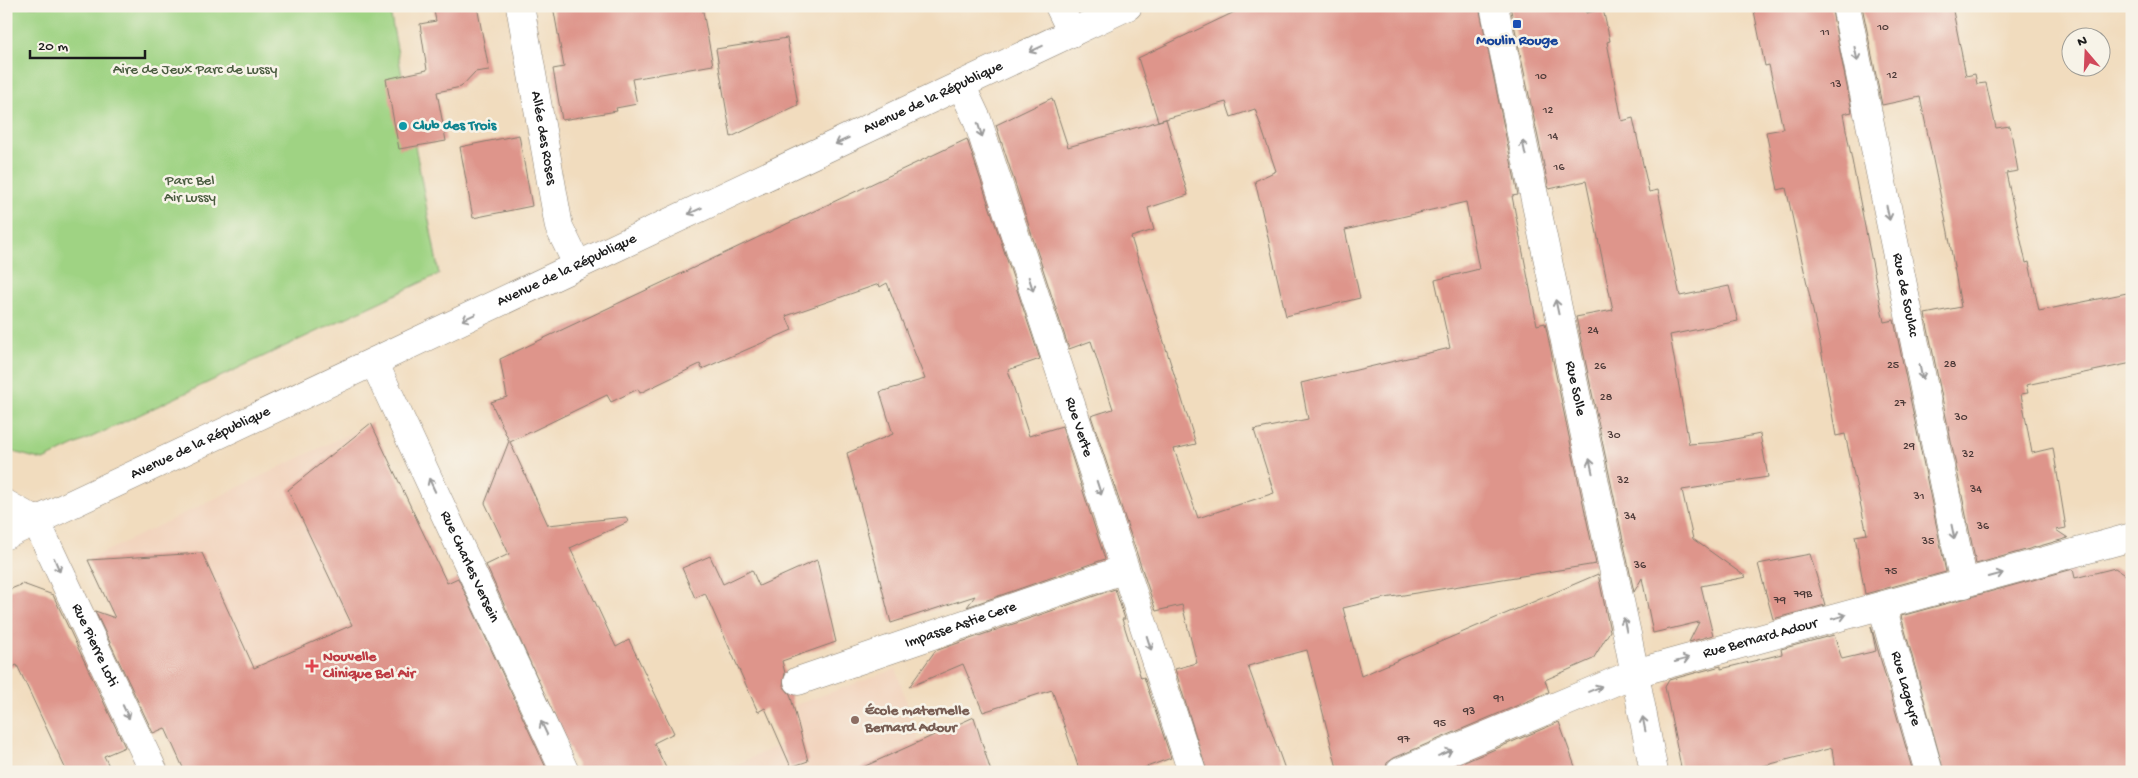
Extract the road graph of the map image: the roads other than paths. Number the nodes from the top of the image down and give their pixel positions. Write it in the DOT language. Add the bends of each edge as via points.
graph roads {
  1 [pos="520,6"];
  2 [pos="1059,6"];
  3 [pos="1128,6"];
  4 [pos="1494,6"];
  5 [pos="1846,6"];
  6 [pos="1072,33"];
  7 [pos="961,85"];
  8 [pos="578,266"];
  9 [pos="374,362"];
  10 [pos="6,504"];
  11 [pos="36,521"];
  12 [pos="6,535"];
  13 [pos="2132,537"];
  14 [pos="1125,569"];
  15 [pos="1964,584"];
  16 [pos="1882,606"];
  17 [pos="1635,673"];
  18 [pos="798,681"];
  19 [pos="154,772"];
  20 [pos="565,772"];
  21 [pos="1192,772"];
  22 [pos="1400,772"];
  23 [pos="1654,772"];
  24 [pos="1929,772"];
  1 -- 8 [label="street, Allée des Roses" via="559,227"];
  2 -- 6 [label="street"];
  3 -- 6 [label="street, Avenue de la République"];
  17 -- 4 [label="street, Rue Solle, one-way"];
  5 -- 15 [label="street, Rue de Soulac, one-way"];
  6 -- 7 [label="street, Avenue de la République, one-way"];
  7 -- 8 [label="street, Avenue de la République, one-way"];
  7 -- 14 [label="street, Rue Verte, one-way" via="977,119"];
  8 -- 9 [label="street, Avenue de la République, one-way"];
  9 -- 11 [label="street, Avenue de la République"];
  20 -- 9 [label="street, Rue Charles Versein, one-way"];
  10 -- 11 [label="street"];
  11 -- 12 [label="street, Avenue de la République"];
  11 -- 19 [label="street, Rue Pierre Loti, one-way"];
  15 -- 13 [label="street, Rue Bernard Adour, one-way"];
  14 -- 18 [label="street, Impasse Astie Cere"];
  14 -- 21 [label="street, Rue Verte, one-way"];
  15 -- 16 [label="street, Rue Bernard Adour"];
  17 -- 16 [label="street, Rue Bernard Adour, one-way"];
  16 -- 24 [label="street, Rue Lageyre"];
  22 -- 17 [label="street, Rue Bernard Adour, one-way"];
  23 -- 17 [label="street, Rue Solle, one-way"];
}
